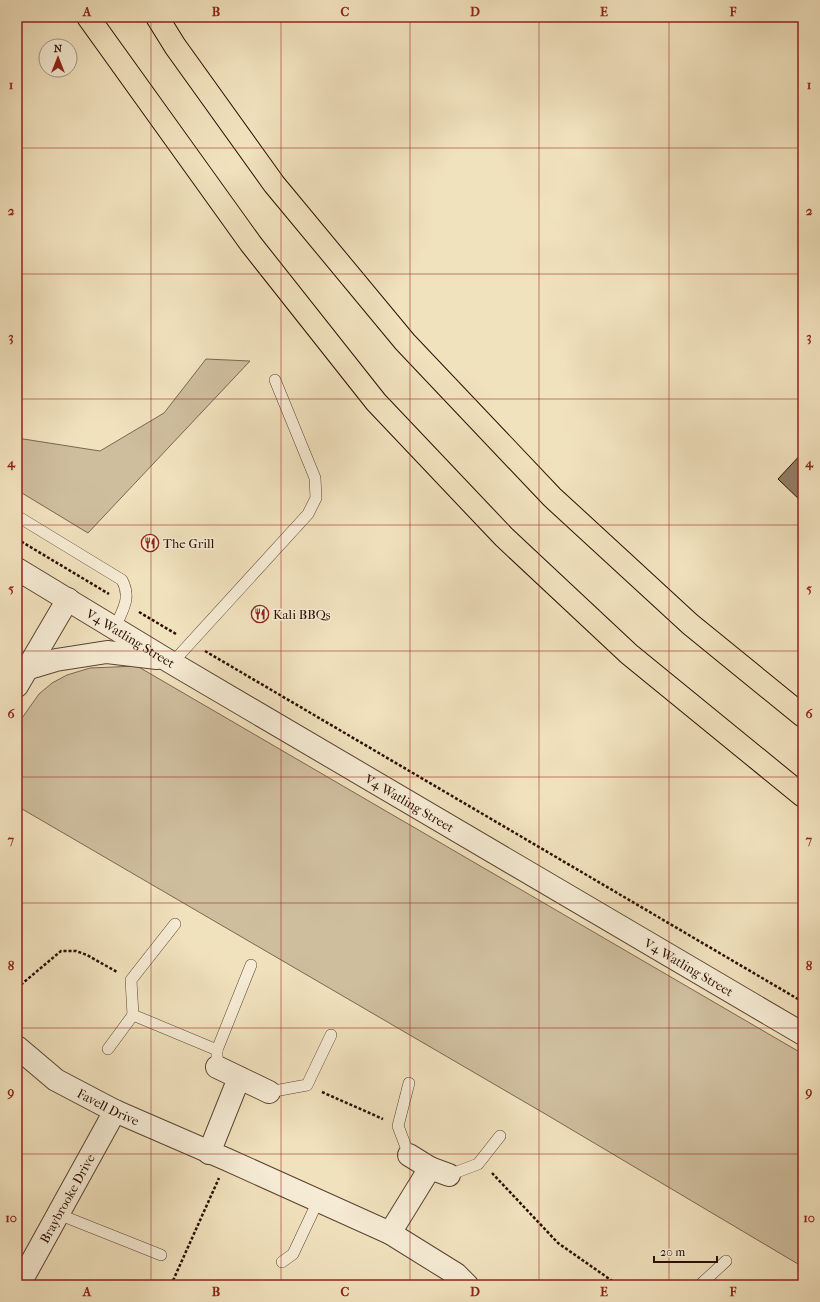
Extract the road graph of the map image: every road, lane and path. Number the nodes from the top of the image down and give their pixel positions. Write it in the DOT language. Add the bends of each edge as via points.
graph roads {
  1 [pos="88,17"];
  2 [pos="157,17"];
  3 [pos="275,380"];
  4 [pos="17,516"];
  5 [pos="17,540"];
  6 [pos="17,569"];
  7 [pos="68,599"];
  8 [pos="125,604"];
  9 [pos="115,628"];
  10 [pos="190,642"];
  11 [pos="168,661"];
  12 [pos="22,677"];
  13 [pos="803,716"];
  14 [pos="803,796"];
  15 [pos="174,924"];
  16 [pos="251,965"];
  17 [pos="131,980"];
  18 [pos="17,988"];
  19 [pos="803,1002"];
  20 [pos="133,1015"];
  21 [pos="803,1034"];
  22 [pos="331,1035"];
  23 [pos="17,1047"];
  24 [pos="108,1049"];
  25 [pos="217,1059"];
  26 [pos="239,1078"];
  27 [pos="409,1084"];
  28 [pos="307,1085"];
  29 [pos="269,1092"];
  30 [pos="115,1111"];
  31 [pos="398,1126"];
  32 [pos="500,1136"];
  33 [pos="219,1156"];
  34 [pos="409,1156"];
  35 [pos="478,1164"];
  36 [pos="439,1172"];
  37 [pos="318,1200"];
  38 [pos="58,1214"];
  39 [pos="390,1233"];
  40 [pos="161,1255"];
  41 [pos="726,1261"];
  42 [pos="282,1262"];
  43 [pos="20,1277"];
  44 [pos="171,1285"];
  45 [pos="467,1285"];
  46 [pos="618,1285"];
  47 [pos="700,1285"];
  1 -- 14 [label="highway" via="251,244 376,402 504,537 629,654"];
  2 -- 13 [label="highway" via="274,184 405,342 552,497 690,624"];
  3 -- 10 [label="lane" via="315,478 316,498 308,514"];
  4 -- 8 [label="lane" via="122,580 127,590"];
  5 -- 8 [label="path"];
  6 -- 7 [label="street, V4 Watling Street"];
  7 -- 9 [label="street, V4 Watling Street"];
  7 -- 12 [label="street"];
  8 -- 9 [label="lane"];
  8 -- 10 [label="path"];
  9 -- 11 [label="street, V4 Watling Street"];
  10 -- 11 [label="lane"];
  10 -- 19 [label="path"];
  11 -- 12 [label="street" via="107,652 56,660"];
  11 -- 21 [label="street, V4 Watling Street"];
  15 -- 17 [label="lane"];
  16 -- 25 [label="lane"];
  17 -- 18 [label="path" via="87,955 76,951 61,951"];
  17 -- 20 [label="lane"];
  20 -- 24 [label="lane"];
  20 -- 25 [label="lane"];
  22 -- 28 [label="lane"];
  23 -- 30 [label="street, Favell Drive" via="56,1080"];
  25 -- 26 [label="street"];
  26 -- 29 [label="street"];
  26 -- 33 [label="street"];
  27 -- 31 [label="lane"];
  28 -- 29 [label="lane"];
  28 -- 31 [label="path"];
  30 -- 33 [label="street, Favell Drive"];
  30 -- 38 [label="street, Braybrooke Drive"];
  31 -- 34 [label="lane"];
  32 -- 35 [label="lane"];
  33 -- 37 [label="street, Favell Drive"];
  33 -- 44 [label="path"];
  34 -- 36 [label="street"];
  35 -- 36 [label="lane"];
  35 -- 46 [label="path" via="496,1176 558,1243"];
  36 -- 39 [label="street"];
  37 -- 39 [label="street, Favell Drive"];
  37 -- 42 [label="lane" via="293,1254"];
  38 -- 40 [label="lane"];
  38 -- 43 [label="street, Braybrooke Drive"];
  39 -- 45 [label="street, Favell Drive" via="456,1274"];
  41 -- 47 [label="lane"];
}
